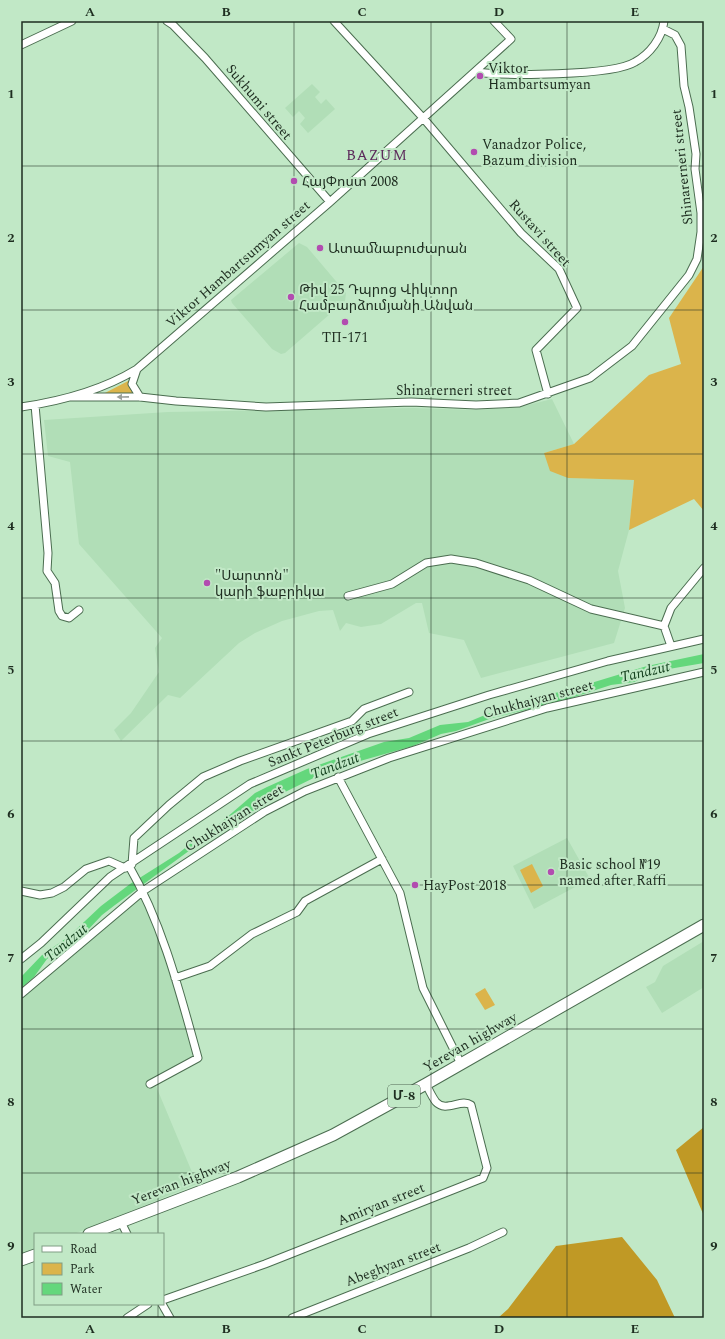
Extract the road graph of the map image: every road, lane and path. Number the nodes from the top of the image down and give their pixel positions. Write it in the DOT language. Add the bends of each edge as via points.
graph roads {
  1 [pos="72,21"];
  2 [pos="167,21"];
  3 [pos="334,21"];
  4 [pos="494,21"];
  5 [pos="664,21"];
  6 [pos="663,29"];
  7 [pos="21,45"];
  8 [pos="476,72"];
  9 [pos="424,119"];
  10 [pos="330,202"];
  11 [pos="137,369"];
  12 [pos="548,394"];
  13 [pos="71,397"];
  14 [pos="140,397"];
  15 [pos="34,405"];
  16 [pos="21,407"];
  17 [pos="704,568"];
  18 [pos="348,596"];
  19 [pos="79,610"];
  20 [pos="664,626"];
  21 [pos="704,639"];
  22 [pos="671,646"];
  23 [pos="704,672"];
  24 [pos="409,692"];
  25 [pos="338,776"];
  26 [pos="382,859"];
  27 [pos="129,866"];
  28 [pos="142,889"];
  29 [pos="21,891"];
  30 [pos="704,925"];
  31 [pos="21,958"];
  32 [pos="176,978"];
  33 [pos="21,994"];
  34 [pos="461,1064"];
  35 [pos="150,1084"];
  36 [pos="426,1084"];
  37 [pos="121,1222"];
  38 [pos="503,1232"];
  39 [pos="91,1233"];
  40 [pos="126,1233"];
  41 [pos="34,1255"];
  42 [pos="21,1260"];
  43 [pos="164,1300"];
  44 [pos="146,1305"];
  45 [pos="163,1305"];
  46 [pos="127,1318"];
  47 [pos="170,1318"];
  48 [pos="292,1318"];
  1 -- 7 [label="street"];
  2 -- 10 [label="street, Sukhumi street" via="186,37"];
  3 -- 9 [label="street"];
  4 -- 8 [label="street, Viktor Hambartsumyan street" via="511,39"];
  5 -- 6 [label="street"];
  6 -- 8 [label="street" via="645,55 634,63 622,67 593,71 505,74"];
  6 -- 12 [label="street, Shinarerneri street" via="675,35 681,46 684,86 696,154 695,169 701,213 702,232 697,258 689,275 632,346 590,378"];
  8 -- 9 [label="street, Viktor Hambartsumyan street"];
  9 -- 10 [label="street, Viktor Hambartsumyan street"];
  9 -- 12 [label="street, Rustavi street" via="521,233 559,269 577,308 536,350"];
  10 -- 11 [label="street, Viktor Hambartsumyan street"];
  11 -- 13 [label="street, Viktor Hambartsumyan street" via="116,382"];
  11 -- 14 [label="street" via="132,384"];
  12 -- 14 [label="street, Shinarerneri street" via="519,403 476,406 411,402 266,406"];
  14 -- 13 [label="street, Shinarerneri street, one-way"];
  13 -- 15 [label="street, Viktor Hambartsumyan street"];
  15 -- 16 [label="street, Viktor Hambartsumyan street"];
  15 -- 19 [label="street" via="48,553 47,571 54,583 62,616 69,618"];
  17 -- 20 [label="street" via="671,608"];
  18 -- 20 [label="street" via="392,584 426,563 451,559 476,563 529,580 591,609"];
  20 -- 22 [label="street"];
  21 -- 22 [label="street, Sankt Peterburg street"];
  22 -- 27 [label="street, Sankt Peterburg street" via="489,695 368,734 250,784"];
  23 -- 25 [label="street, Chukhajyan street" via="547,708 429,744"];
  24 -- 27 [label="street" via="364,709 352,721 203,777 137,834 132,843"];
  25 -- 26 [label="street"];
  25 -- 28 [label="street, Chukhajyan street" via="264,812"];
  26 -- 32 [label="street" via="305,900 297,912 252,934 210,966"];
  26 -- 34 [label="street" via="400,893 424,988"];
  27 -- 28 [label="street"];
  27 -- 29 [label="street" via="109,861 86,869 64,887 52,893 40,895"];
  27 -- 31 [label="street, Sankt Peterburg street" via="110,877"];
  28 -- 32 [label="street"];
  28 -- 33 [label="street, Chukhajyan street"];
  30 -- 34 [label="highway, Yerevan highway / Մ-8"];
  32 -- 35 [label="street" via="198,1058"];
  34 -- 36 [label="highway, Yerevan highway / Մ-8"];
  36 -- 37 [label="highway, Yerevan highway / Մ-8" via="333,1135 286,1157"];
  36 -- 43 [label="street, Amiryan street" via="436,1102 441,1105 471,1105 487,1168 483,1178 265,1264"];
  37 -- 39 [label="highway, Yerevan highway / Մ-8"];
  37 -- 40 [label="street"];
  38 -- 48 [label="street, Abeghyan street"];
  41 -- 42 [label="highway"];
  44 -- 46 [label="street"];
  45 -- 47 [label="street"];
}
